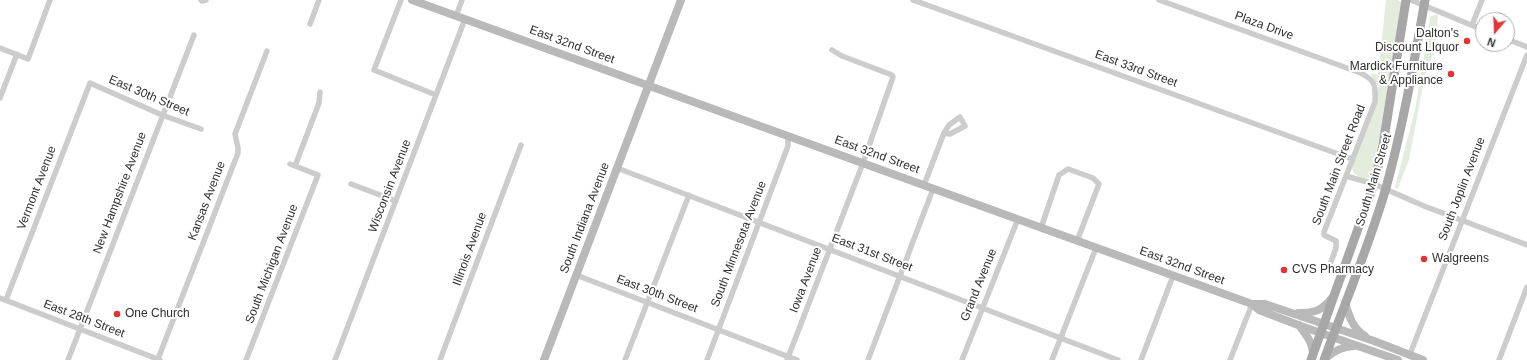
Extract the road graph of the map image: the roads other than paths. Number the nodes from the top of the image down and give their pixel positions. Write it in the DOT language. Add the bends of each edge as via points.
graph roads {
  1 [pos="50,0"];
  2 [pos="201,0"];
  3 [pos="206,0"];
  4 [pos="319,0"];
  5 [pos="401,0"];
  6 [pos="412,0"];
  7 [pos="462,0"];
  8 [pos="681,0"];
  9 [pos="913,0"];
  10 [pos="1159,0"];
  11 [pos="1406,0"];
  12 [pos="1410,0"];
  13 [pos="1482,0"];
  14 [pos="1424,3"];
  15 [pos="456,16"];
  16 [pos="465,19"];
  17 [pos="310,24"];
  18 [pos="1472,25"];
  19 [pos="1475,26"];
  20 [pos="194,35"];
  21 [pos="1515,42"];
  22 [pos="1527,47"];
  23 [pos="0,48"];
  24 [pos="832,50"];
  25 [pos="267,51"];
  26 [pos="17,54"];
  27 [pos="1527,55"];
  28 [pos="1339,65"];
  29 [pos="90,83"];
  30 [pos="648,85"];
  31 [pos="320,92"];
  32 [pos="436,95"];
  33 [pos="0,98"];
  34 [pos="162,115"];
  35 [pos="201,129"];
  36 [pos="944,133"];
  37 [pos="788,136"];
  38 [pos="521,145"];
  39 [pos="1352,159"];
  40 [pos="863,163"];
  41 [pos="617,168"];
  42 [pos="1346,176"];
  43 [pos="351,184"];
  44 [pos="1374,184"];
  45 [pos="924,185"];
  46 [pos="934,189"];
  47 [pos="1385,190"];
  48 [pos="689,195"];
  49 [pos="396,201"];
  50 [pos="1018,219"];
  51 [pos="1462,220"];
  52 [pos="759,222"];
  53 [pos="1041,228"];
  54 [pos="1077,241"];
  55 [pos="1527,245"];
  56 [pos="1096,248"];
  57 [pos="830,249"];
  58 [pos="1331,262"];
  59 [pos="576,275"];
  60 [pos="900,276"];
  61 [pos="1173,276"];
  62 [pos="1527,287"];
  63 [pos="1335,294"];
  64 [pos="3,299"];
  65 [pos="648,302"];
  66 [pos="1345,303"];
  67 [pos="1252,304"];
  68 [pos="982,308"];
  69 [pos="1293,314"];
  70 [pos="1298,325"];
  71 [pos="80,329"];
  72 [pos="1323,329"];
  73 [pos="718,330"];
  74 [pos="1334,333"];
  75 [pos="1060,338"];
  76 [pos="1371,340"];
  77 [pos="1358,346"];
  78 [pos="1410,354"];
  79 [pos="788,358"];
  80 [pos="1312,358"];
  81 [pos="159,359"];
  82 [pos="68,360"];
  83 [pos="246,360"];
  84 [pos="335,360"];
  85 [pos="440,360"];
  86 [pos="544,360"];
  87 [pos="626,360"];
  88 [pos="707,360"];
  89 [pos="797,360"];
  90 [pos="868,360"];
  91 [pos="962,360"];
  92 [pos="1052,360"];
  93 [pos="1118,360"];
  94 [pos="1141,360"];
  95 [pos="1230,360"];
  96 [pos="1324,360"];
  97 [pos="1398,360"];
  98 [pos="1423,360"];
  99 [pos="1498,360"];
  1 -- 26 [label="street" via="28,59"];
  2 -- 3 [label="street"];
  4 -- 17 [label="street"];
  5 -- 32 [label="street" via="374,70"];
  6 -- 15 [label="main road, East 32nd Street"];
  7 -- 15 [label="street"];
  8 -- 30 [label="main road, South Indiana Avenue"];
  9 -- 39 [label="street, East 33rd Street"];
  10 -- 28 [label="street, Plaza Drive"];
  11 -- 44 [label="main road, South Main Street" via="1383,145"];
  12 -- 14 [label="street"];
  13 -- 18 [label="street"];
  14 -- 18 [label="street"];
  14 -- 47 [label="main road, South Main Street" via="1401,128"];
  15 -- 16 [label="main road, East 32nd Street"];
  16 -- 30 [label="main road, East 32nd Street"];
  16 -- 32 [label="street, Wisconsin Avenue"];
  18 -- 19 [label="street"];
  20 -- 34 [label="street, New Hampshire Avenue"];
  21 -- 22 [label="street"];
  23 -- 26 [label="street"];
  24 -- 40 [label="street, Iowa Avenue" via="893,77"];
  25 -- 81 [label="street, Kansas Avenue" via="235,134 238,153"];
  26 -- 33 [label="street"];
  27 -- 51 [label="street, South Joplin Avenue"];
  28 -- 39 [label="street, South Main Street Road" via="1368,76 1374,84 1375,102"];
  29 -- 34 [label="street, East 30th Street"];
  29 -- 64 [label="street, Vermont Avenue"];
  30 -- 37 [label="main road, East 32nd Street"];
  30 -- 41 [label="main road, South Indiana Avenue"];
  31 -- 83 [label="street, South Michigan Avenue" via="319,103 293,165 318,175"];
  32 -- 49 [label="street, Wisconsin Avenue"];
  34 -- 35 [label="street, East 30th Street"];
  34 -- 71 [label="street, New Hampshire Avenue"];
  36 -- 45 [label="street"];
  37 -- 40 [label="main road, East 32nd Street"];
  37 -- 52 [label="street, South Minnesota Avenue" via="788,146"];
  38 -- 85 [label="street, Illinois Avenue"];
  39 -- 42 [label="street, South Main Street Road"];
  40 -- 45 [label="main road, East 32nd Street"];
  40 -- 57 [label="street, Iowa Avenue"];
  41 -- 48 [label="street, East 31st Street"];
  41 -- 59 [label="main road, South Indiana Avenue"];
  42 -- 44 [label="street"];
  42 -- 58 [label="street, South Main Street Road" via="1324,232 1324,235 1336,241"];
  43 -- 49 [label="street"];
  44 -- 47 [label="street"];
  44 -- 63 [label="main road, South Main Street"];
  45 -- 46 [label="main road, East 32nd Street"];
  46 -- 50 [label="main road, East 32nd Street"];
  46 -- 60 [label="street"];
  47 -- 51 [label="street"];
  47 -- 66 [label="main road, South Main Street"];
  48 -- 52 [label="street, East 31st Street"];
  48 -- 65 [label="street"];
  49 -- 84 [label="street, Wisconsin Avenue"];
  50 -- 53 [label="main road, East 32nd Street"];
  50 -- 68 [label="street, Grand Avenue"];
  51 -- 55 [label="street"];
  51 -- 78 [label="street, South Joplin Avenue"];
  52 -- 57 [label="street, East 31st Street"];
  52 -- 73 [label="street, South Minnesota Avenue"];
  53 -- 54 [label="main road, East 32nd Street"];
  53 -- 54 [label="street" via="1060,175 1068,169 1093,178 1099,184"];
  54 -- 56 [label="main road, East 32nd Street"];
  56 -- 61 [label="main road, East 32nd Street"];
  56 -- 75 [label="street"];
  57 -- 60 [label="street, East 31st Street"];
  57 -- 79 [label="street, Iowa Avenue"];
  59 -- 65 [label="street, East 30th Street"];
  59 -- 86 [label="main road, South Indiana Avenue"];
  60 -- 68 [label="street, East 31st Street"];
  60 -- 90 [label="street"];
  61 -- 67 [label="main road, East 32nd Street"];
  61 -- 94 [label="street"];
  62 -- 99 [label="street"];
  63 -- 69 [label="main road" via="1325,306 1312,313"];
  63 -- 72 [label="main road, South Main Street"];
  64 -- 71 [label="street, East 28th Street"];
  65 -- 73 [label="street, East 30th Street"];
  65 -- 87 [label="street"];
  66 -- 74 [label="main road, South Main Street"];
  66 -- 76 [label="main road" via="1358,332"];
  67 -- 69 [label="main road" via="1265,304"];
  67 -- 70 [label="main road, East 32nd Street" via="1259,310"];
  67 -- 95 [label="street"];
  68 -- 75 [label="street, East 31st Street"];
  68 -- 91 [label="street, Grand Avenue"];
  69 -- 72 [label="main road"];
  70 -- 72 [label="main road, East 32nd Street"];
  70 -- 80 [label="main road" via="1310,339"];
  71 -- 81 [label="street, East 28th Street"];
  71 -- 82 [label="street, New Hampshire Avenue"];
  72 -- 74 [label="main road"];
  72 -- 80 [label="main road, South Main Street"];
  73 -- 79 [label="street, East 30th Street"];
  73 -- 88 [label="street, South Minnesota Avenue"];
  74 -- 76 [label="main road"];
  74 -- 77 [label="main road"];
  74 -- 96 [label="main road, South Main Street"];
  75 -- 92 [label="street"];
  75 -- 93 [label="street, East 31st Street"];
  76 -- 78 [label="main road"];
  77 -- 96 [label="main road" via="1332,352"];
  77 -- 97 [label="main road"];
  78 -- 98 [label="main road"];
  79 -- 89 [label="street, East 30th Street"];
}
